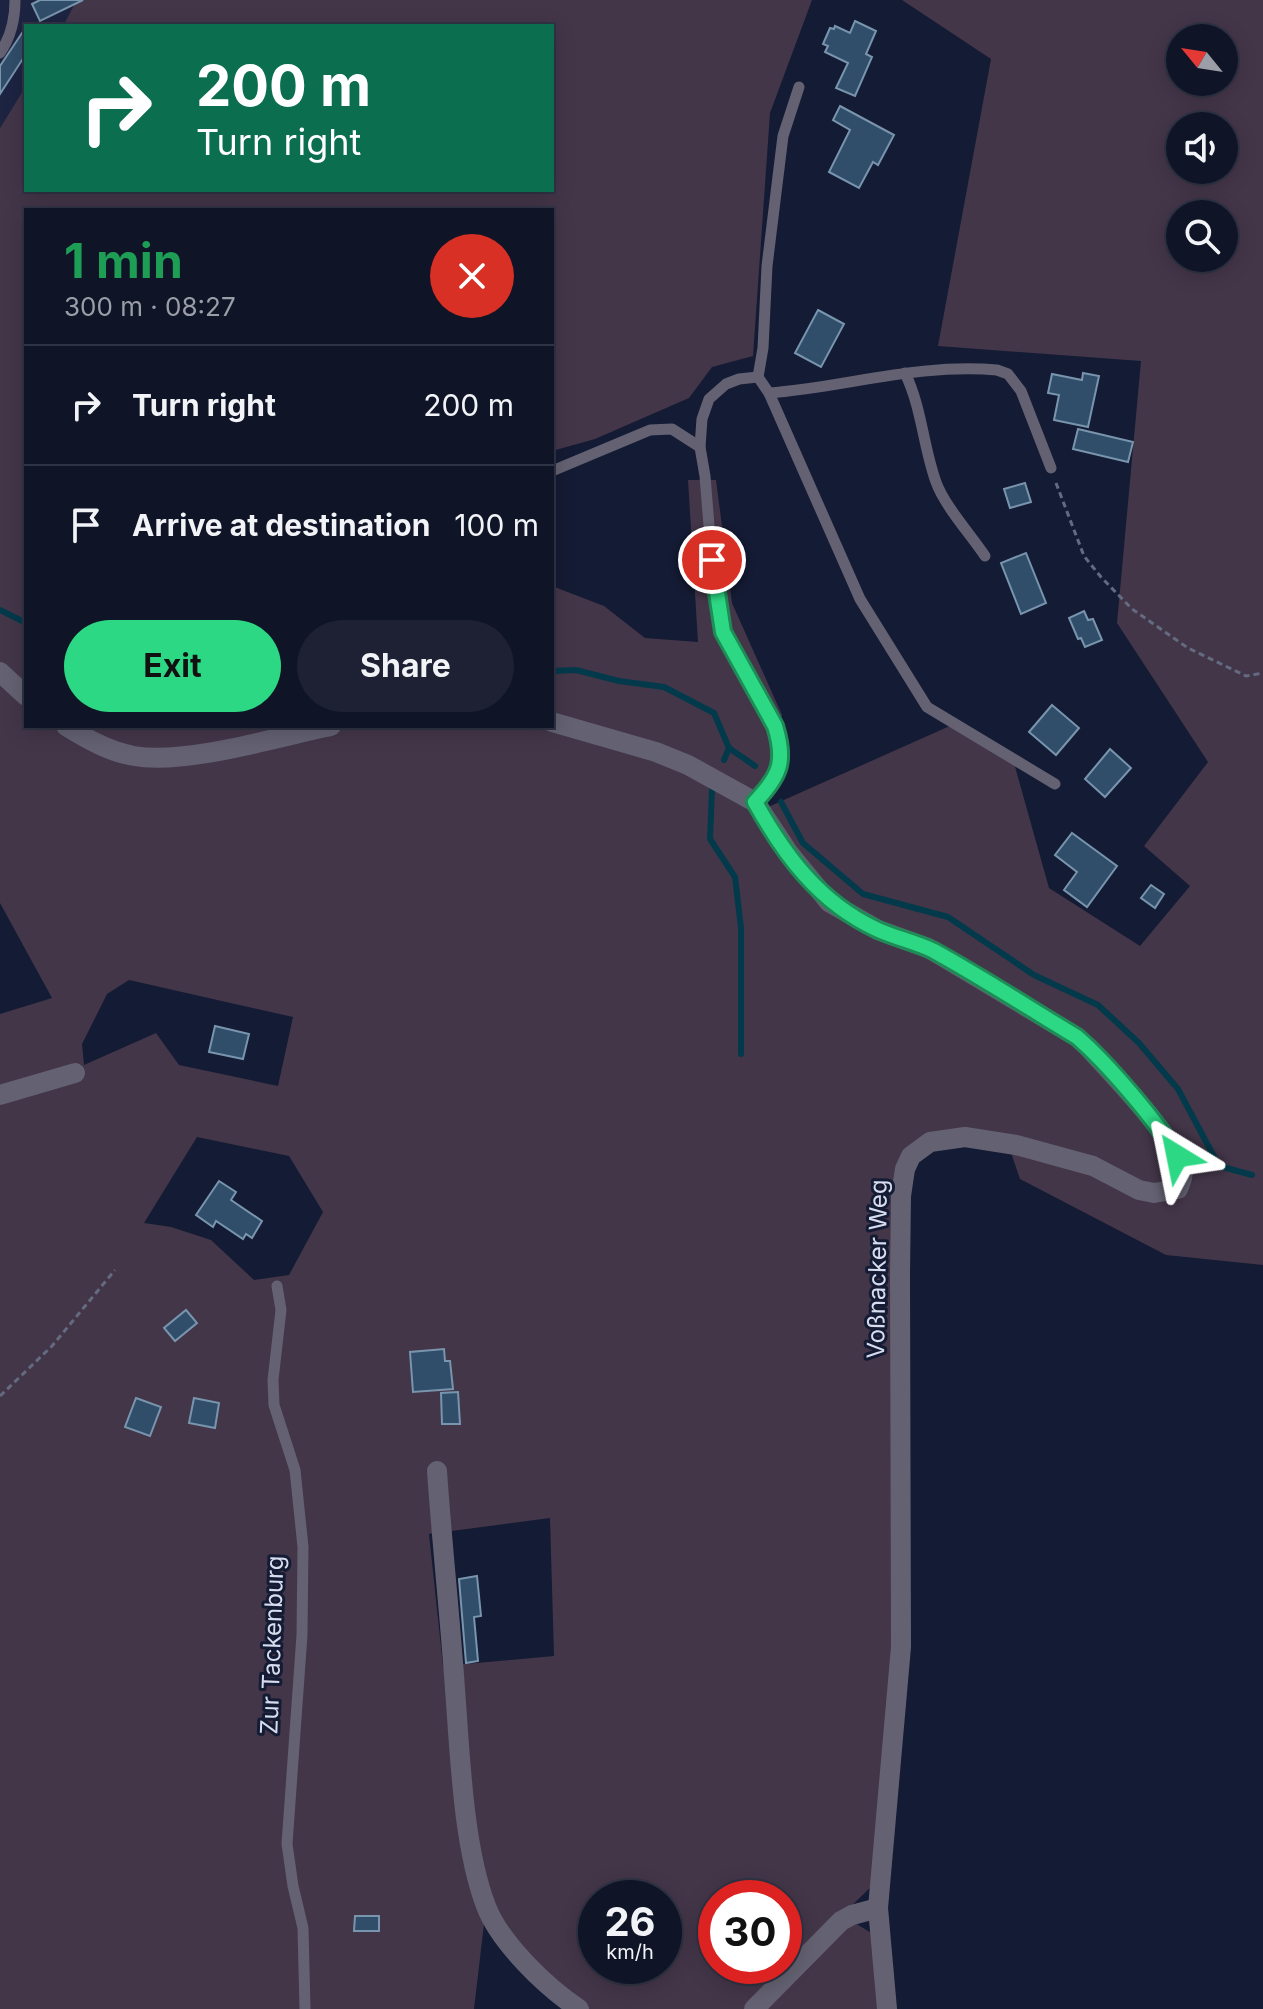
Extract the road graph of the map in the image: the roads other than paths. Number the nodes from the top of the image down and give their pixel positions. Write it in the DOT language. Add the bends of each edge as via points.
graph roads {
  1 [pos="15,0"];
  2 [pos="0,53"];
  3 [pos="799,87"];
  4 [pos="905,373"];
  5 [pos="758,377"];
  6 [pos="769,393"];
  7 [pos="700,447"];
  8 [pos="1051,468"];
  9 [pos="554,470"];
  10 [pos="985,556"];
  11 [pos="0,672"];
  12 [pos="24,694"];
  13 [pos="554,723"];
  14 [pos="70,728"];
  15 [pos="321,728"];
  16 [pos="1055,784"];
  17 [pos="755,802"];
  18 [pos="75,1073"];
  19 [pos="0,1095"];
  20 [pos="277,1286"];
  21 [pos="437,1471"];
  22 [pos="878,1908"];
  23 [pos="305,2009"];
  24 [pos="579,2009"];
  25 [pos="754,2009"];
  26 [pos="887,2009"];
  1 -- 2 [label="lane" via="14,24"];
  3 -- 5 [label="lane" via="783,136"];
  4 -- 6 [label="lane"];
  4 -- 8 [label="lane" via="985,369 1008,374 1021,391"];
  4 -- 10 [label="lane" via="915,392 935,481"];
  5 -- 6 [label="lane"];
  5 -- 7 [label="lane" via="739,379 716,391 705,409"];
  6 -- 16 [label="lane" via="860,599 927,707"];
  7 -- 9 [label="lane" via="672,429 650,430"];
  7 -- 17 [label="lane" via="723,632 780,741 778,772"];
  11 -- 12 [label="street"];
  13 -- 17 [label="street, Voßnacker Weg" via="656,752"];
  14 -- 15 [label="street" via="114,751 159,758"];
  17 -- 22 [label="street, Voßnacker Weg" via="829,902 878,930 928,948 1077,1037 1170,1143 1183,1178 1178,1189 1154,1193 1093,1166 965,1137 930,1142 911,1156 905,1169 900,1275 901,1647"];
  18 -- 19 [label="street"];
  20 -- 23 [label="lane, Zur Tackenburg" via="281,1310 274,1405 295,1470 303,1547 287,1844 303,1928"];
  21 -- 24 [label="street" via="460,1747 480,1884 487,1909 505,1938"];
  22 -- 25 [label="street" via="841,1921"];
  22 -- 26 [label="street"];
}
